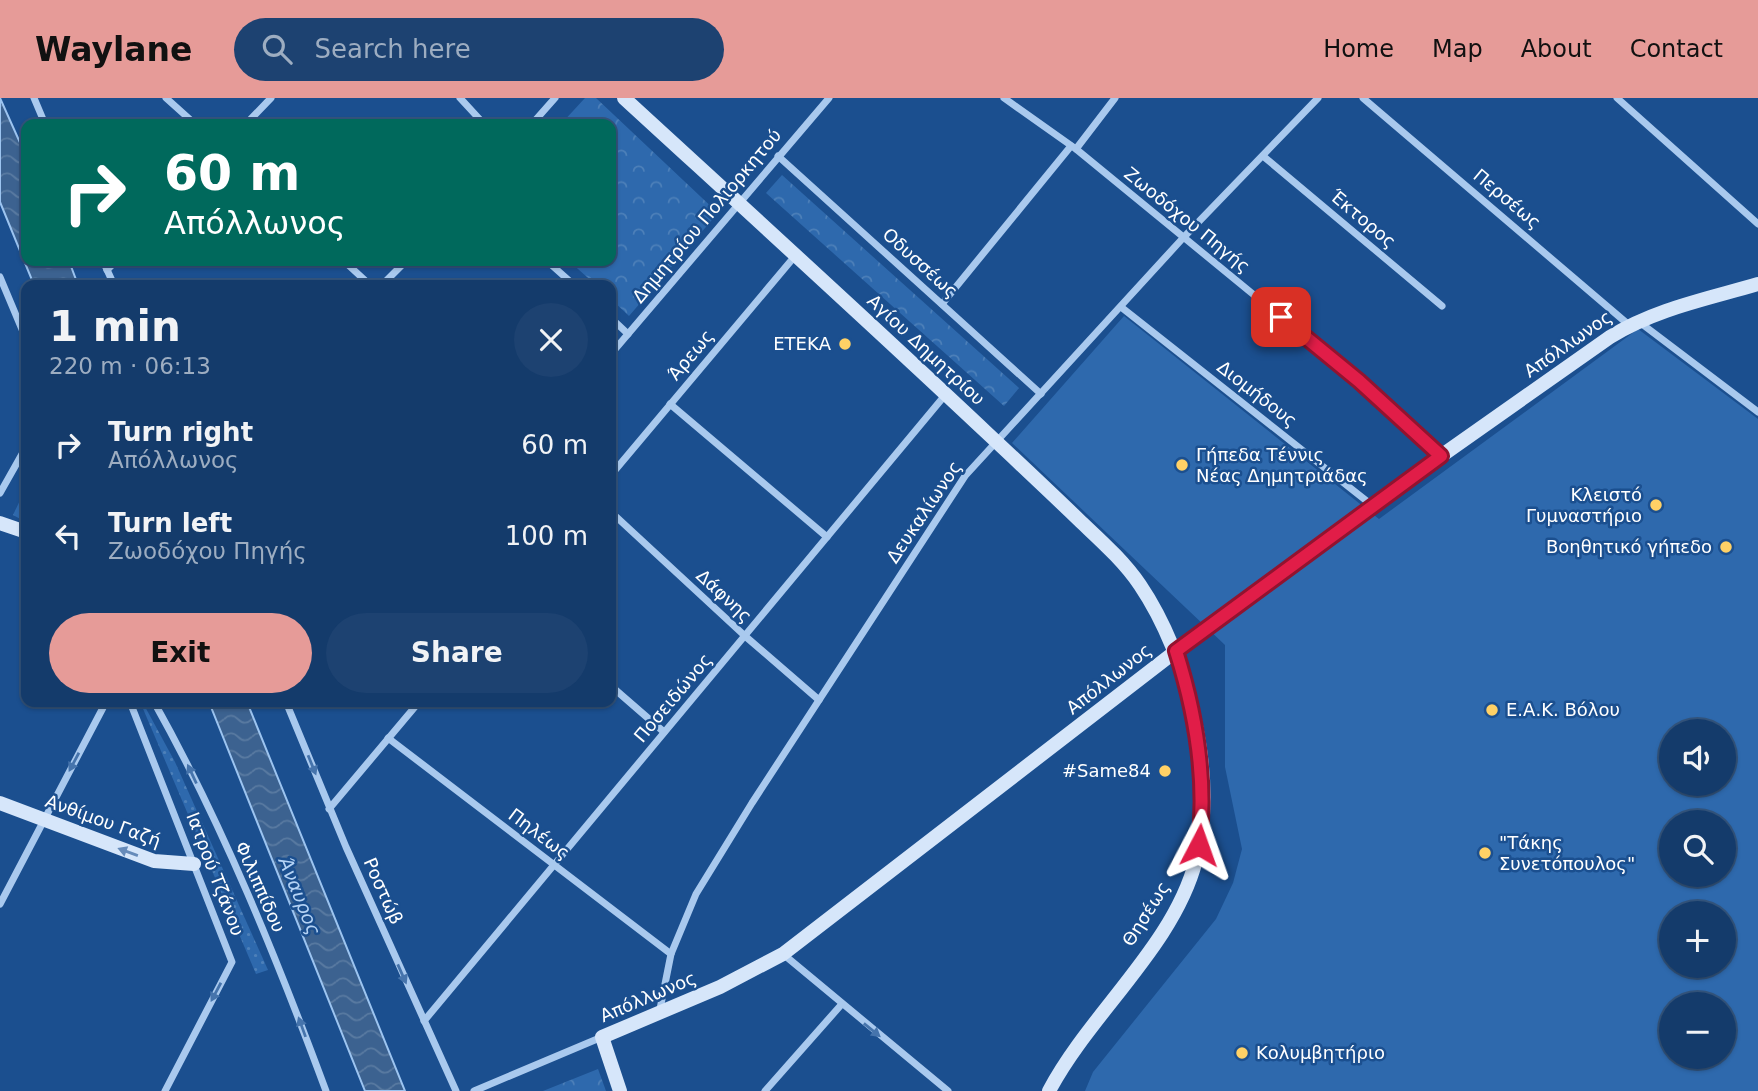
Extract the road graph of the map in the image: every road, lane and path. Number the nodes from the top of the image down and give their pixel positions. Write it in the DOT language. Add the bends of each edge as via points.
graph roads {
  1 [pos="34,98"];
  2 [pos="166,98"];
  3 [pos="271,98"];
  4 [pos="460,98"];
  5 [pos="555,98"];
  6 [pos="624,98"];
  7 [pos="829,98"];
  8 [pos="1115,98"];
  9 [pos="1318,98"];
  10 [pos="1363,98"];
  11 [pos="1618,98"];
  12 [pos="1009,99"];
  13 [pos="44,119"];
  14 [pos="189,119"];
  15 [pos="252,119"];
  16 [pos="479,119"];
  17 [pos="536,119"];
  18 [pos="1073,148"];
  19 [pos="778,156"];
  20 [pos="1263,156"];
  21 [pos="739,203"];
  22 [pos="1758,223"];
  23 [pos="1183,238"];
  24 [pos="795,256"];
  25 [pos="105,266"];
  26 [pos="111,266"];
  27 [pos="349,266"];
  28 [pos="401,266"];
  29 [pos="553,266"];
  30 [pos="107,270"];
  31 [pos="112,280"];
  32 [pos="365,280"];
  33 [pos="388,280"];
  34 [pos="568,280"];
  35 [pos="1,282"];
  36 [pos="1758,284"];
  37 [pos="942,304"];
  38 [pos="1442,306"];
  39 [pos="1121,307"];
  40 [pos="616,323"];
  41 [pos="1633,323"];
  42 [pos="21,328"];
  43 [pos="628,334"];
  44 [pos="616,348"];
  45 [pos="946,394"];
  46 [pos="1041,394"];
  47 [pos="670,404"];
  48 [pos="1758,412"];
  49 [pos="997,442"];
  50 [pos="21,456"];
  51 [pos="1441,456"];
  52 [pos="616,469"];
  53 [pos="0,493"];
  54 [pos="1373,507"];
  55 [pos="616,517"];
  56 [pos="0,523"];
  57 [pos="21,530"];
  58 [pos="827,537"];
  59 [pos="745,636"];
  60 [pos="1176,651"];
  61 [pos="616,690"];
  62 [pos="819,700"];
  63 [pos="103,707"];
  64 [pos="132,707"];
  65 [pos="157,707"];
  66 [pos="288,707"];
  67 [pos="415,707"];
  68 [pos="664,732"];
  69 [pos="388,738"];
  70 [pos="0,803"];
  71 [pos="329,809"];
  72 [pos="44,820"];
  73 [pos="194,864"];
  74 [pos="554,865"];
  75 [pos="0,904"];
  76 [pos="671,954"];
  77 [pos="783,954"];
  78 [pos="841,1005"];
  79 [pos="659,1014"];
  80 [pos="424,1021"];
  81 [pos="602,1037"];
  82 [pos="165,1091"];
  83 [pos="326,1091"];
  84 [pos="456,1091"];
  85 [pos="474,1091"];
  86 [pos="620,1091"];
  87 [pos="765,1091"];
  88 [pos="948,1091"];
  89 [pos="1049,1091"];
  1 -- 13 [label="street"];
  2 -- 14 [label="street"];
  3 -- 15 [label="street"];
  4 -- 16 [label="street"];
  5 -- 17 [label="street"];
  6 -- 21 [label="street, Αγίου Δημητρίου"];
  7 -- 19 [label="street, Δημητρίου Πολιορκητού"];
  8 -- 18 [label="street"];
  9 -- 20 [label="street, Δευκαλίωνος"];
  10 -- 41 [label="street, Περσέως"];
  11 -- 22 [label="street"];
  12 -- 18 [label="street, Ζωοδόχου Πηγής"];
  18 -- 23 [label="street, Ζωοδόχου Πηγής"];
  18 -- 37 [label="street"];
  19 -- 21 [label="street, Δημητρίου Πολιορκητού"];
  19 -- 37 [label="street, Οδυσσέως"];
  20 -- 23 [label="street, Δευκαλίωνος"];
  20 -- 38 [label="street, Έκτορος"];
  21 -- 24 [label="street, Αγίου Δημητρίου"];
  21 -- 43 [label="street, Δημητρίου Πολιορκητού"];
  23 -- 39 [label="street, Δευκαλίωνος"];
  23 -- 51 [label="street, Ζωοδόχου Πηγής" via="1359,381"];
  24 -- 45 [label="street, Αγίου Δημητρίου"];
  24 -- 47 [label="street, Άρεως"];
  25 -- 30 [label="street"];
  26 -- 30 [label="street"];
  27 -- 32 [label="street"];
  28 -- 33 [label="street"];
  29 -- 34 [label="street"];
  30 -- 31 [label="street"];
  35 -- 42 [label="street"];
  36 -- 41 [label="street, Απόλλωνος"];
  37 -- 46 [label="street, Οδυσσέως"];
  39 -- 46 [label="street, Δευκαλίωνος"];
  39 -- 54 [label="street, Διομήδους"];
  40 -- 43 [label="street"];
  41 -- 48 [label="street, Περσέως"];
  41 -- 51 [label="street, Απόλλωνος"];
  43 -- 44 [label="street, Δημητρίου Πολιορκητού"];
  45 -- 49 [label="street, Αγίου Δημητρίου"];
  45 -- 58 [label="street, Ποσειδώνος"];
  46 -- 49 [label="street, Δευκαλίωνος"];
  47 -- 52 [label="street, Άρεως"];
  47 -- 58 [label="street"];
  49 -- 60 [label="street, Αγίου Δημητρίου" via="1129,570"];
  49 -- 62 [label="street, Δευκαλίωνος" via="952,494"];
  50 -- 53 [label="street"];
  51 -- 54 [label="street, Απόλλωνος"];
  54 -- 60 [label="street, Απόλλωνος"];
  55 -- 59 [label="street, Δάφνης"];
  56 -- 57 [label="street"];
  58 -- 59 [label="street, Ποσειδώνος"];
  59 -- 62 [label="street, Δάφνης"];
  59 -- 68 [label="street, Ποσειδώνος"];
  60 -- 77 [label="street, Απόλλωνος"];
  60 -- 89 [label="street, Θησέως" via="1200,763 1202,825 1196,861 1169,920"];
  61 -- 68 [label="street"];
  62 -- 76 [label="street, Δευκαλίωνος" via="696,894"];
  63 -- 72 [label="street, one-way"];
  64 -- 73 [label="street, Ιατρού Τζάνου"];
  83 -- 65 [label="street, Φιλιππίδου, one-way" via="253,909"];
  66 -- 71 [label="street, Ροστώβ, one-way"];
  67 -- 69 [label="street"];
  68 -- 74 [label="street, Ποσειδώνος"];
  69 -- 71 [label="street"];
  69 -- 74 [label="street, Πηλέως"];
  70 -- 72 [label="street, Ανθίμου Γαζή"];
  71 -- 80 [label="street, Ροστώβ, one-way"];
  73 -- 72 [label="street, Ανθίμου Γαζή, one-way" via="154,861"];
  72 -- 75 [label="street"];
  73 -- 82 [label="street, Ιατρού Τζάνου, one-way" via="232,962"];
  74 -- 76 [label="street, Πηλέως"];
  74 -- 80 [label="street, Ποσειδώνος"];
  76 -- 79 [label="street, Δευκαλίωνος"];
  77 -- 78 [label="street"];
  77 -- 79 [label="street, Απόλλωνος"];
  78 -- 87 [label="street"];
  78 -- 88 [label="street, one-way"];
  79 -- 81 [label="street, Απόλλωνος"];
  80 -- 84 [label="street, Ροστώβ"];
  81 -- 85 [label="street, Απόλλωνος"];
  81 -- 86 [label="street"];
}
